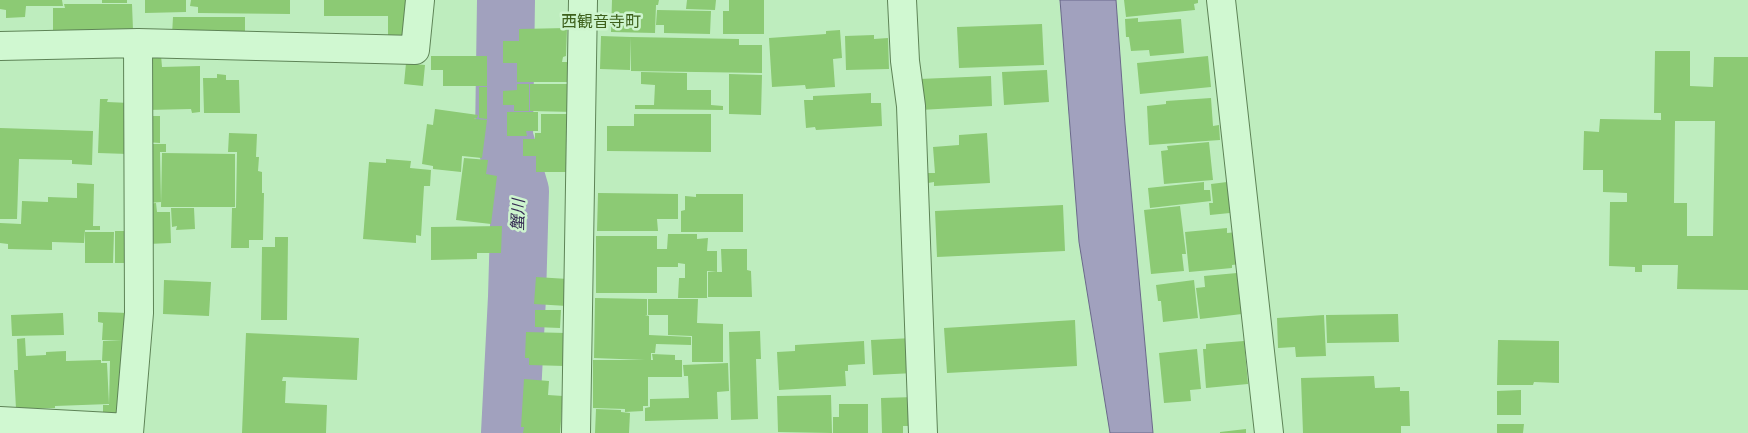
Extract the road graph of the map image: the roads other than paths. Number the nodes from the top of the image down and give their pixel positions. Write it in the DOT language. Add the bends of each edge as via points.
graph roads {
  1 [pos="420,0"];
  2 [pos="583,0"];
  3 [pos="902,0"];
  4 [pos="1221,0"];
  5 [pos="138,43"];
  6 [pos="0,46"];
  7 [pos="0,422"];
  8 [pos="129,430"];
  9 [pos="576,433"];
  10 [pos="923,433"];
  11 [pos="1269,433"];
  1 -- 5 [label="street" via="415,50"];
  2 -- 9 [label="street"];
  3 -- 10 [label="street" via="911,106"];
  4 -- 11 [label="street"];
  5 -- 6 [label="street"];
  5 -- 8 [label="street" via="139,312"];
  7 -- 8 [label="street"];
}
